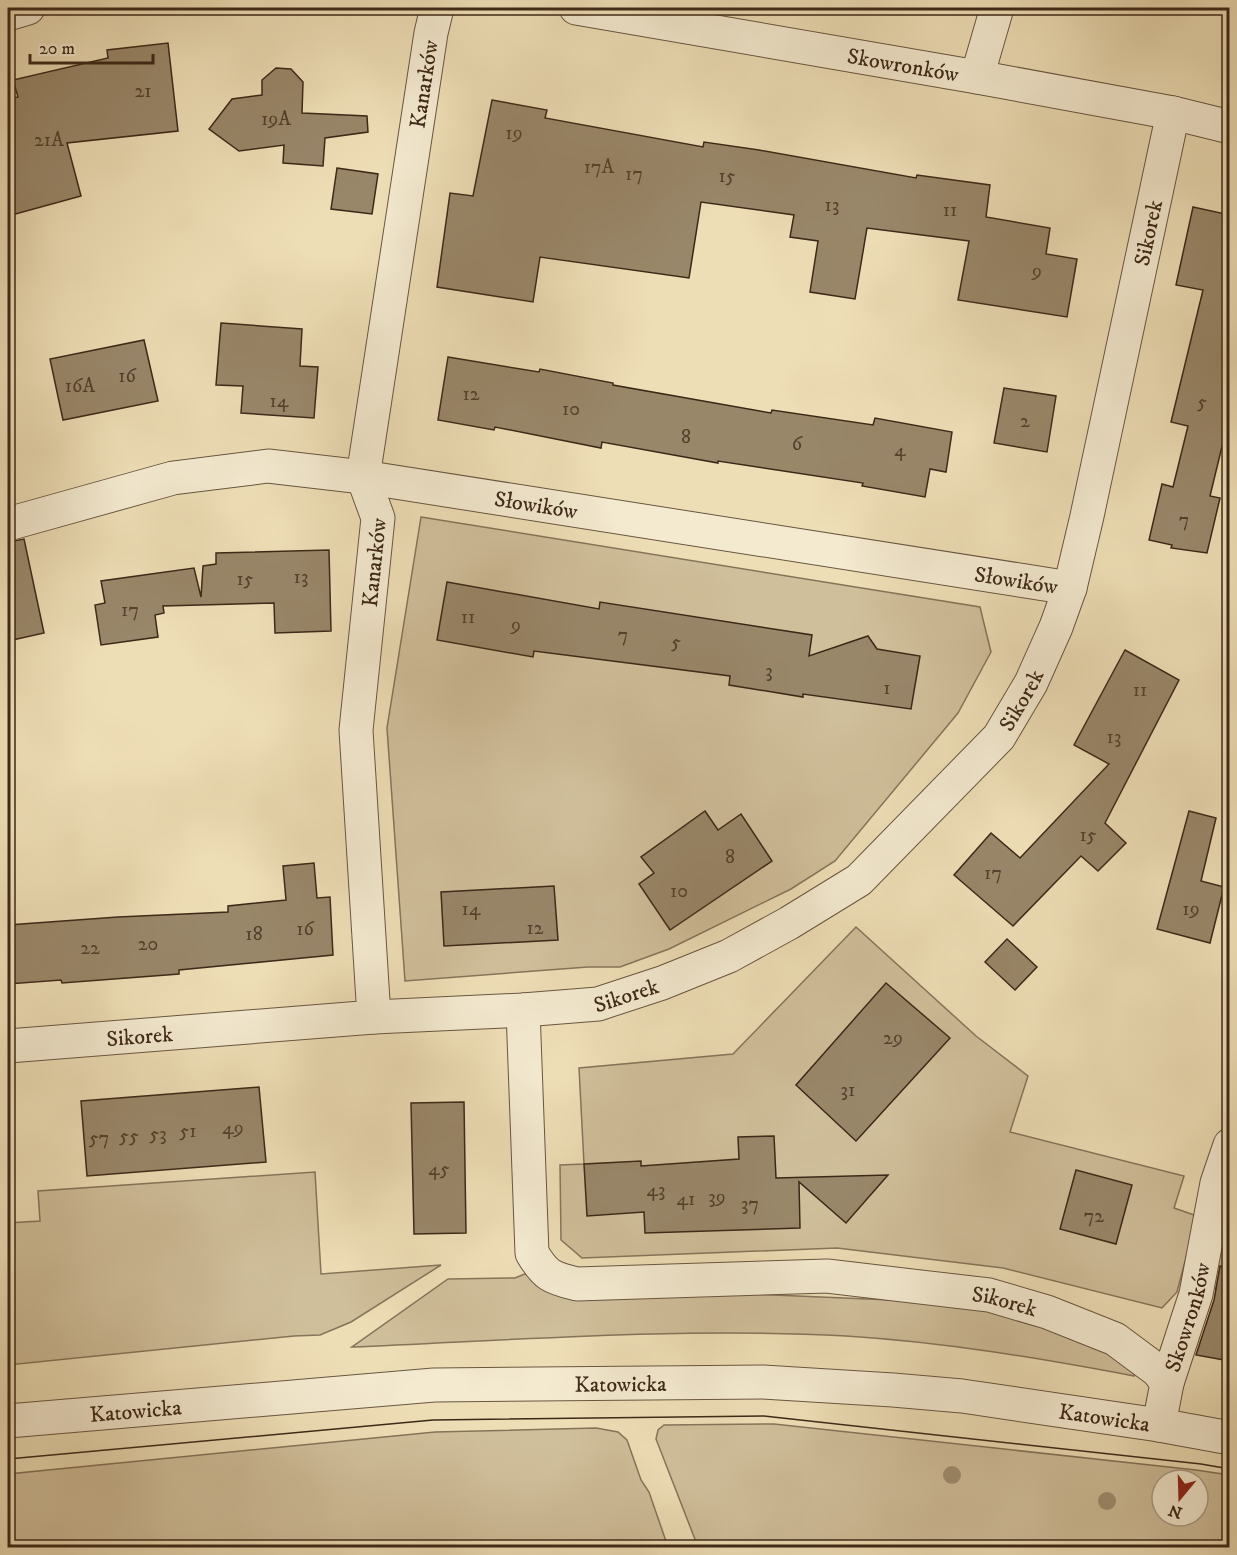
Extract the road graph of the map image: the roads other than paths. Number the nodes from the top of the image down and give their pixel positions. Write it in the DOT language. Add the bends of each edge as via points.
graph roads {
  1 [pos="28,8"];
  2 [pos="437,8"];
  3 [pos="576,8"];
  4 [pos="997,8"];
  5 [pos="8,14"];
  6 [pos="977,77"];
  7 [pos="1173,113"];
  8 [pos="1230,127"];
  9 [pos="363,477"];
  10 [pos="8,524"];
  11 [pos="1070,588"];
  12 [pos="523,1010"];
  13 [pos="374,1017"];
  14 [pos="8,1046"];
  15 [pos="1230,1145"];
  16 [pos="1167,1383"];
  17 [pos="8,1421"];
  18 [pos="1159,1425"];
  19 [pos="1230,1438"];
  1 -- 5 [label="street"];
  2 -- 9 [label="street, Kanarków"];
  3 -- 6 [label="street, Skowronków"];
  4 -- 6 [label="street"];
  6 -- 7 [label="street, Skowronków"];
  7 -- 8 [label="street, Skowronków"];
  7 -- 11 [label="street, Sikorek"];
  9 -- 10 [label="street, Słowików" via="267,466 173,478"];
  9 -- 11 [label="street, Słowików"];
  9 -- 13 [label="street, Kanarków" via="378,518 356,730"];
  11 -- 12 [label="street, Sikorek" via="1030,683 999,737 859,880 729,956 662,983 598,1004"];
  12 -- 13 [label="street, Sikorek"];
  12 -- 16 [label="street, Sikorek" via="532,1252 542,1270 557,1280 577,1284 827,1276 988,1295 1047,1312 1114,1339 1151,1365"];
  13 -- 14 [label="street, Sikorek"];
  15 -- 16 [label="street, Skowronków" via="1217,1183 1196,1294"];
  16 -- 18 [label="street"];
  17 -- 18 [label="street, Katowicka" via="434,1385 763,1382 962,1396"];
  18 -- 19 [label="street, Katowicka"];
}
